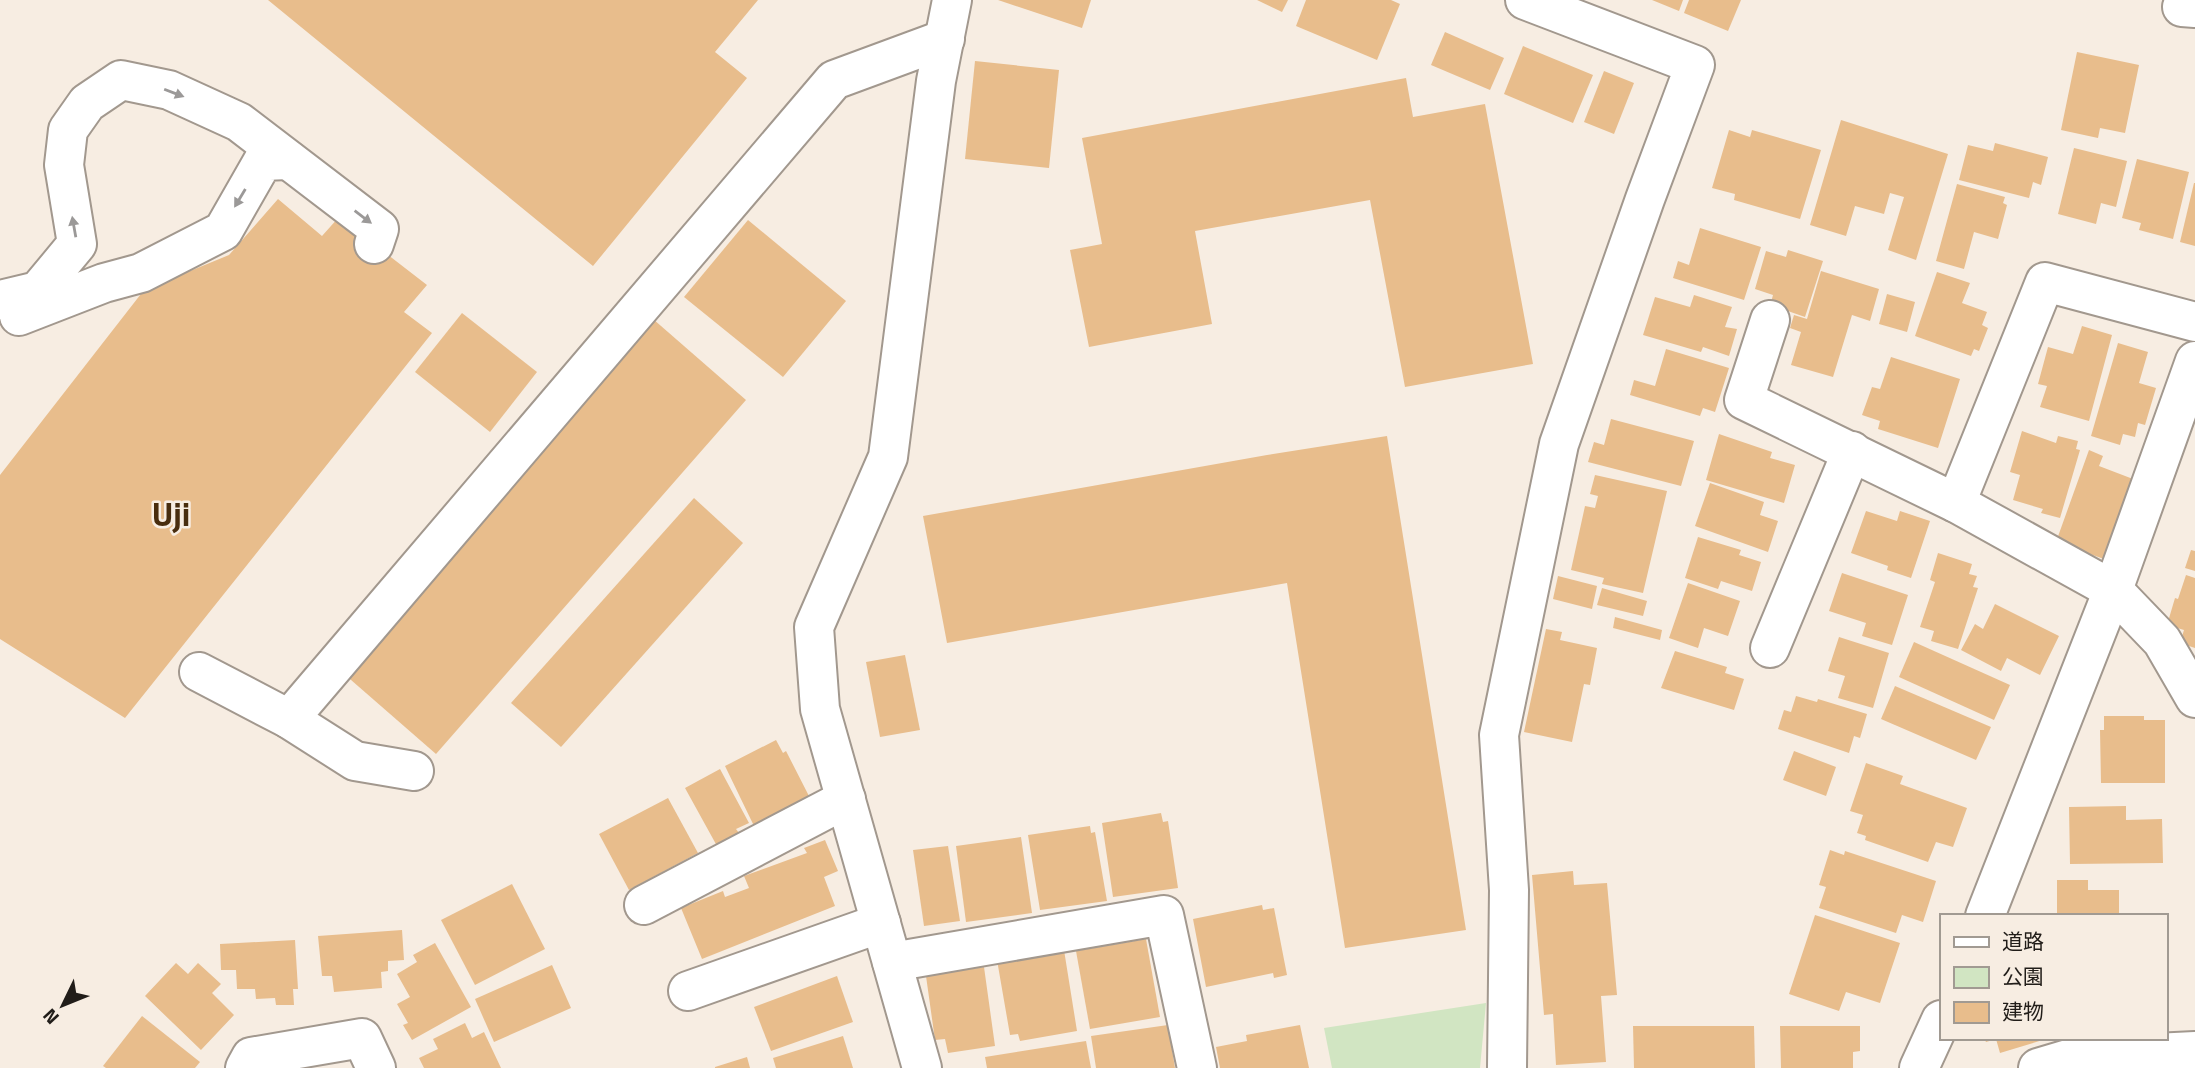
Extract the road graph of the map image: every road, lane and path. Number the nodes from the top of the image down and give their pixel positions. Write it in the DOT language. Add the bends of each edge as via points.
graph roads {
  1 [pos="952,0"];
  2 [pos="1525,0"];
  3 [pos="945,38"];
  4 [pos="288,160"];
  5 [pos="374,244"];
  6 [pos="0,300"];
  7 [pos="1770,320"];
  8 [pos="2195,322"];
  9 [pos="0,323"];
  10 [pos="2195,362"];
  11 [pos="1852,451"];
  12 [pos="1956,503"];
  13 [pos="2113,590"];
  14 [pos="1770,648"];
  15 [pos="199,672"];
  16 [pos="2195,698"];
  17 [pos="289,719"];
  18 [pos="414,771"];
  19 [pos="846,799"];
  20 [pos="644,905"];
  21 [pos="1986,914"];
  22 [pos="881,922"];
  23 [pos="892,962"];
  24 [pos="688,991"];
  25 [pos="1940,1022"];
  26 [pos="2195,1051"];
  27 [pos="245,1068"];
  28 [pos="376,1068"];
  29 [pos="922,1068"];
  30 [pos="1197,1068"];
  31 [pos="1507,1068"];
  32 [pos="1919,1068"];
  33 [pos="2038,1068"];
  1 -- 3 [label="street"];
  2 -- 31 [label="street" via="1695,65 1559,444 1499,734 1509,890"];
  3 -- 17 [label="street" via="834,80"];
  3 -- 19 [label="street" via="888,457 814,627 820,709"];
  4 -- 5 [label="street, one-way" via="379,229"];
  6 -- 4 [label="street, one-way" via="38,291 77,244 64,165 68,130 87,103 121,80 169,90 239,122"];
  4 -- 9 [label="street, one-way" via="262,161 223,231 141,272"];
  7 -- 11 [label="street" via="1744,400"];
  8 -- 12 [label="street" via="2045,282"];
  10 -- 13 [label="street"];
  11 -- 12 [label="street"];
  11 -- 14 [label="street"];
  12 -- 13 [label="street"];
  13 -- 16 [label="street" via="2162,641"];
  13 -- 21 [label="street"];
  15 -- 17 [label="street"];
  17 -- 18 [label="street" via="355,761"];
  19 -- 20 [label="street"];
  19 -- 22 [label="street"];
  22 -- 23 [label="street"];
  22 -- 24 [label="street"];
  23 -- 29 [label="street"];
  23 -- 30 [label="street" via="1164,915"];
  25 -- 32 [label="street"];
  26 -- 33 [label="street" via="2074,1057"];
  27 -- 28 [label="street" via="251,1057 362,1038"];
}
